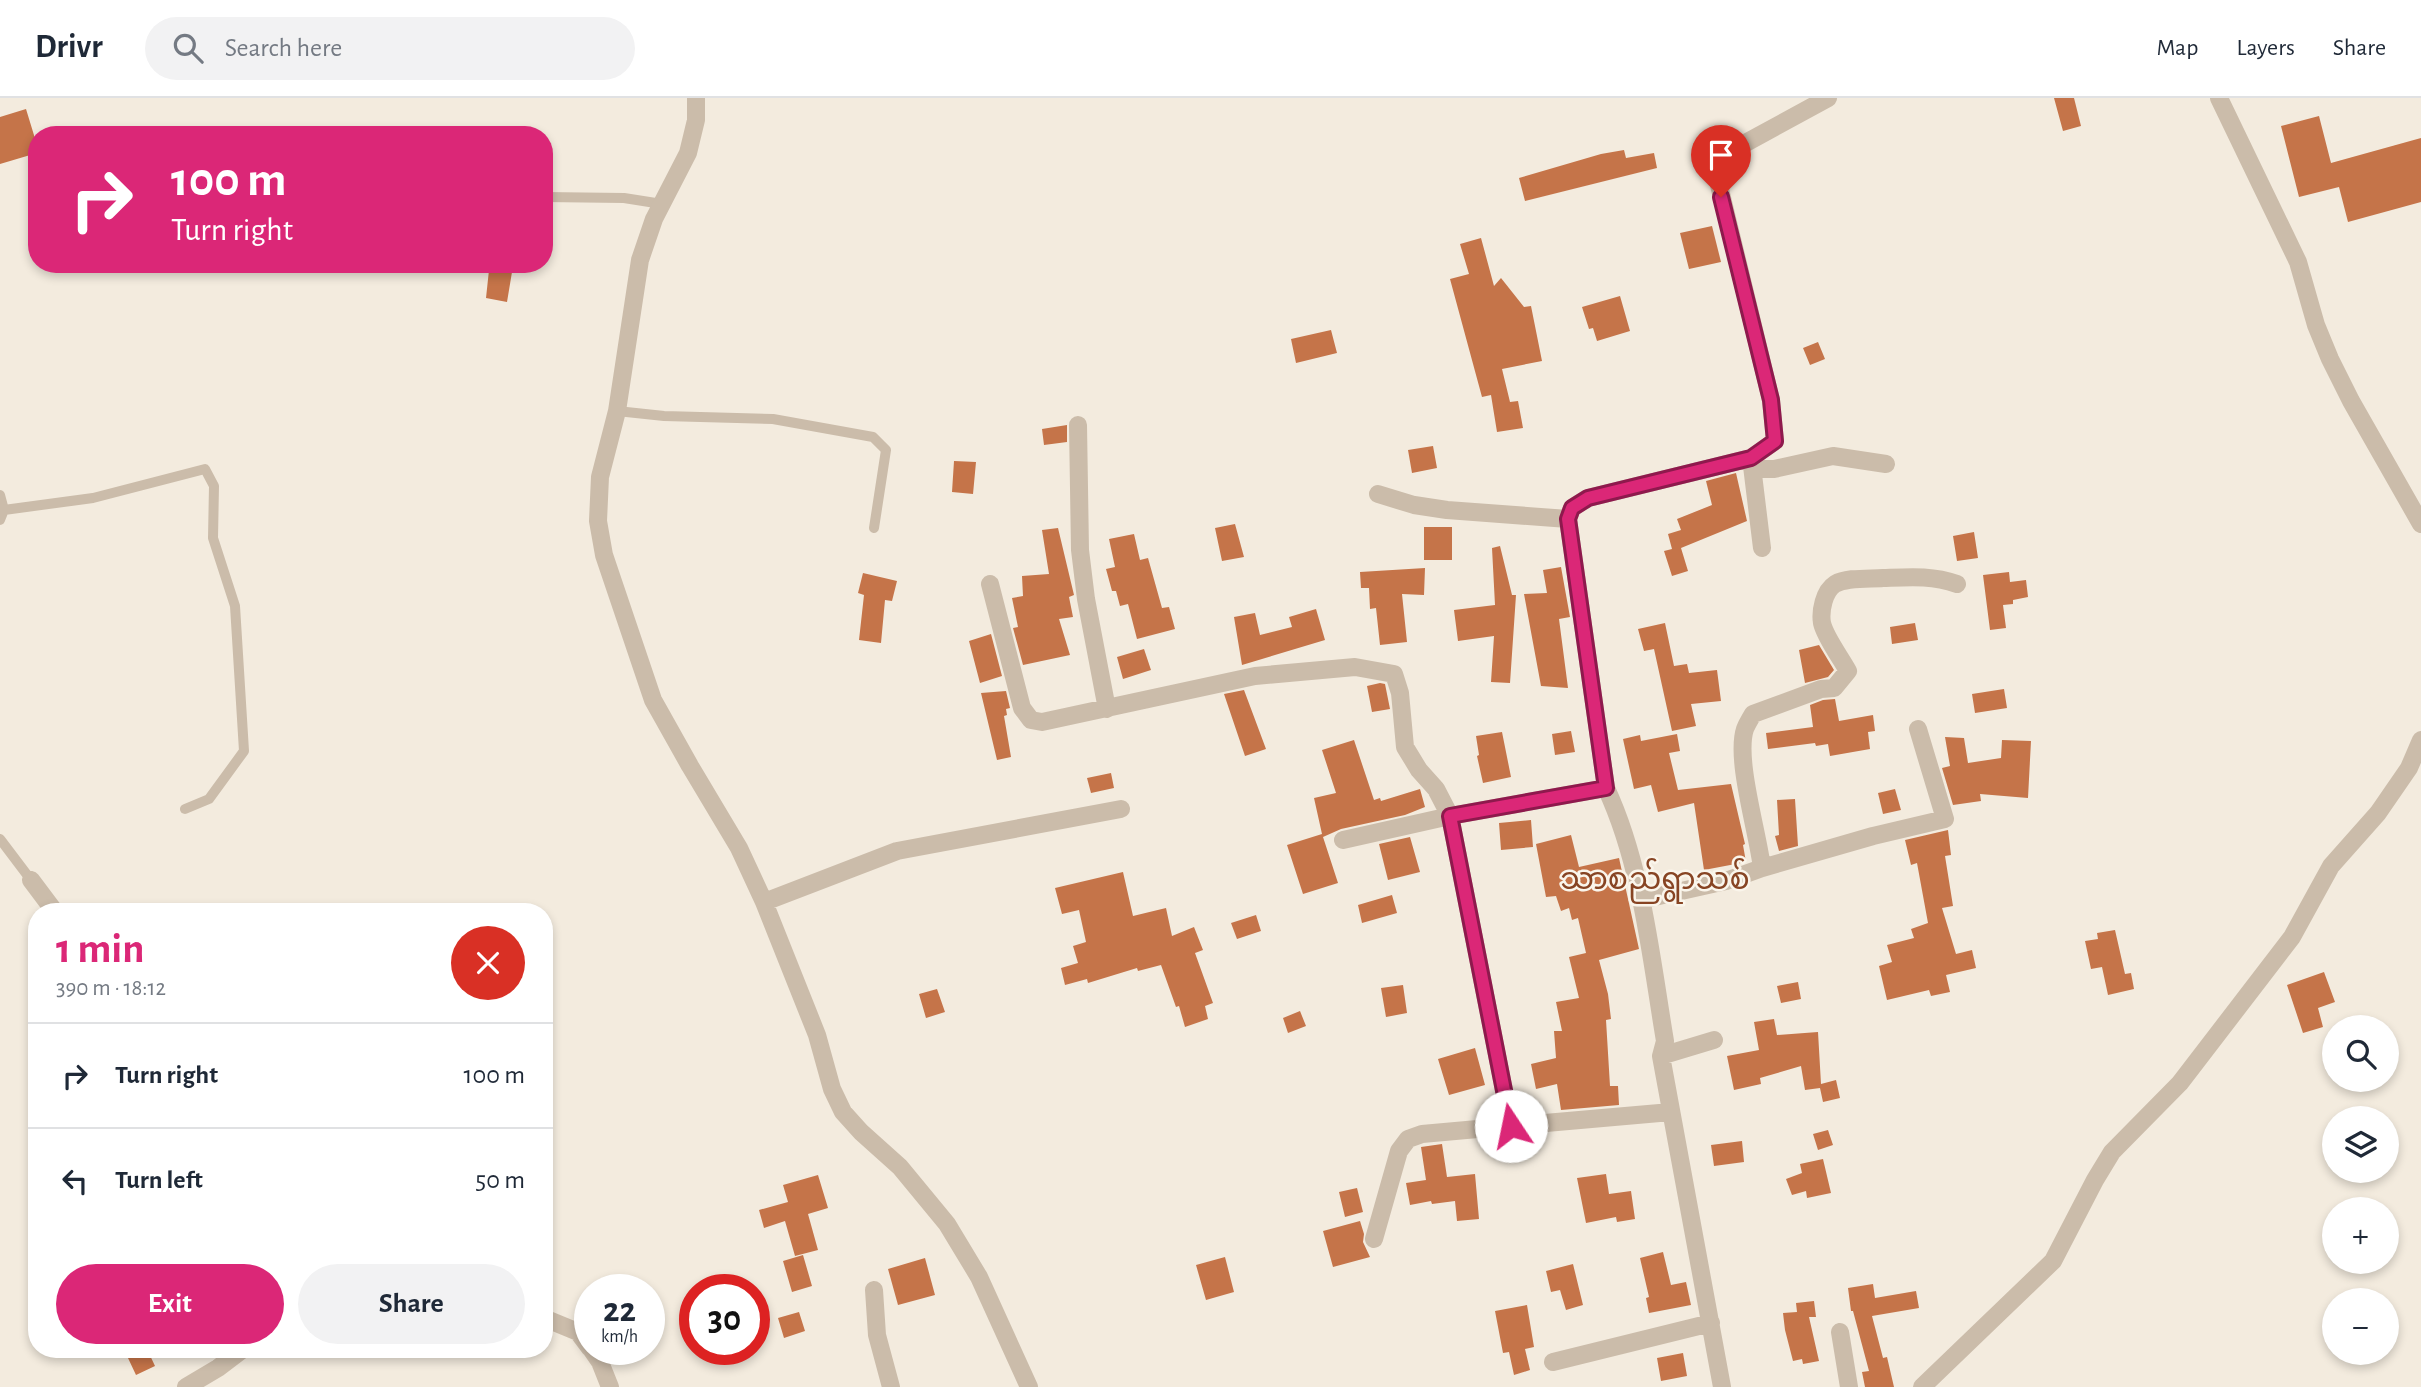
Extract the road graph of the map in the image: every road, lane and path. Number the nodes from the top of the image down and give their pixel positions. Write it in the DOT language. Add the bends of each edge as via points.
graph roads {
  1 [pos="696,98"];
  2 [pos="1828,98"];
  3 [pos="2219,98"];
  4 [pos="553,197"];
  5 [pos="662,204"];
  6 [pos="617,411"];
  7 [pos="1078,425"];
  8 [pos="1750,461"];
  9 [pos="1886,464"];
  10 [pos="1378,494"];
  11 [pos="0,495"];
  12 [pos="2,515"];
  13 [pos="1568,519"];
  14 [pos="2421,524"];
  15 [pos="874,527"];
  16 [pos="1762,548"];
  17 [pos="990,584"];
  18 [pos="1957,584"];
  19 [pos="1107,709"];
  20 [pos="1919,729"];
  21 [pos="2421,740"];
  22 [pos="1606,788"];
  23 [pos="185,809"];
  24 [pos="1121,809"];
  25 [pos="1450,816"];
  26 [pos="0,839"];
  27 [pos="1343,840"];
  28 [pos="1762,868"];
  29 [pos="30,880"];
  30 [pos="1641,900"];
  31 [pos="764,902"];
  32 [pos="48,903"];
  33 [pos="1714,1040"];
  34 [pos="1661,1056"];
  35 [pos="1671,1112"];
  36 [pos="1511,1126"];
  37 [pos="1374,1239"];
  38 [pos="874,1290"];
  39 [pos="553,1322"];
  40 [pos="1711,1323"];
  41 [pos="574,1330"];
  42 [pos="1840,1332"];
  43 [pos="231,1358"];
  44 [pos="1553,1362"];
  45 [pos="601,1365"];
  46 [pos="186,1387"];
  47 [pos="610,1387"];
  48 [pos="891,1387"];
  49 [pos="1029,1387"];
  50 [pos="1722,1387"];
  51 [pos="1849,1387"];
  52 [pos="1922,1387"];
  1 -- 5 [label="street" via="688,153"];
  2 -- 8 [label="street" via="1740,146 1723,164 1718,181 1771,400 1775,441"];
  3 -- 14 [label="street" via="2298,262 2330,359"];
  4 -- 5 [label="lane" via="624,198"];
  5 -- 6 [label="street" via="640,260"];
  6 -- 15 [label="lane" via="773,419 873,437 886,450"];
  6 -- 31 [label="street" via="600,477 598,521 604,555 653,699 739,848"];
  7 -- 19 [label="street" via="1080,550"];
  8 -- 9 [label="street" via="1764,469 1833,456"];
  8 -- 13 [label="street" via="1588,498 1572,508"];
  8 -- 16 [label="street"];
  10 -- 13 [label="street" via="1447,510"];
  11 -- 12 [label="lane"];
  12 -- 23 [label="lane" via="93,498 205,469 214,486 213,538 234,607 244,751 209,799"];
  13 -- 22 [label="street"];
  17 -- 19 [label="street" via="1023,708 1031,720 1042,722"];
  18 -- 28 [label="street" via="1916,576 1851,580 1834,585 1826,595 1822,625 1848,671 1834,688 1752,714 1745,729 1742,758"];
  19 -- 25 [label="street" via="1289,671 1355,667 1394,674 1405,747"];
  20 -- 28 [label="street" via="1945,819"];
  21 -- 52 [label="street" via="2409,768 2378,813 2331,866 2292,937 2180,1083 2112,1152 2053,1261"];
  22 -- 25 [label="street"];
  22 -- 30 [label="street"];
  24 -- 31 [label="street" via="897,851"];
  25 -- 27 [label="street"];
  25 -- 36 [label="street"];
  26 -- 29 [label="lane"];
  28 -- 30 [label="street"];
  29 -- 32 [label="street"];
  30 -- 34 [label="street" via="1665,1041"];
  31 -- 49 [label="street" via="843,1112 900,1167 947,1224 979,1277"];
  33 -- 34 [label="street"];
  34 -- 35 [label="street"];
  35 -- 36 [label="street"];
  35 -- 40 [label="street"];
  36 -- 37 [label="street" via="1408,1139 1399,1151"];
  38 -- 48 [label="street" via="877,1335"];
  39 -- 41 [label="street"];
  40 -- 44 [label="street"];
  40 -- 50 [label="street"];
  42 -- 51 [label="street"];
  43 -- 46 [label="street"];
  45 -- 47 [label="street"];
}
